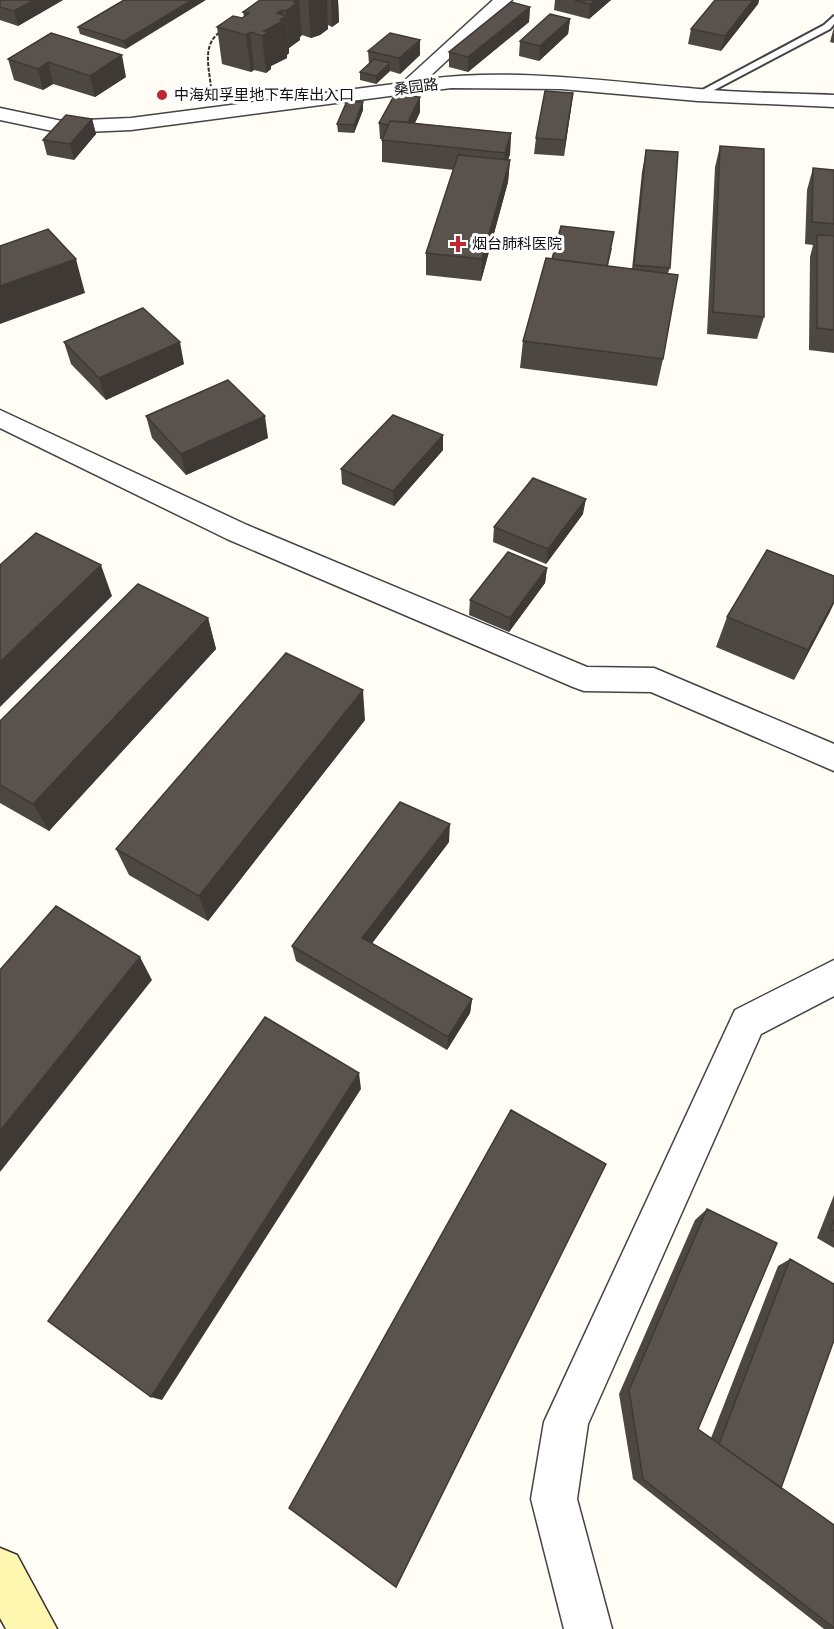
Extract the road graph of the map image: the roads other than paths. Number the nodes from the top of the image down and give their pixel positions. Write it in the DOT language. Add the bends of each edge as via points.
graph roads {
  1 [pos="503,0"];
  2 [pos="834,19"];
  3 [pos="407,88"];
  4 [pos="698,94"];
  5 [pos="834,101"];
  6 [pos="0,114"];
  7 [pos="0,418"];
  8 [pos="834,758"];
  9 [pos="834,977"];
  10 [pos="0,1572"];
  11 [pos="33,1629"];
  12 [pos="588,1629"];
  1 -- 3 [label="street"];
  2 -- 4 [label="lane" via="827,27"];
  3 -- 4 [label="street, 桑园路" via="451,82 561,83"];
  3 -- 6 [label="street, 桑园路" via="131,124 62,127"];
  4 -- 5 [label="street, 桑园路"];
  7 -- 8 [label="street" via="237,532 584,680 654,680"];
  9 -- 12 [label="street" via="748,1022 566,1422 554,1499"];
  10 -- 11 [label="main road"];
}
